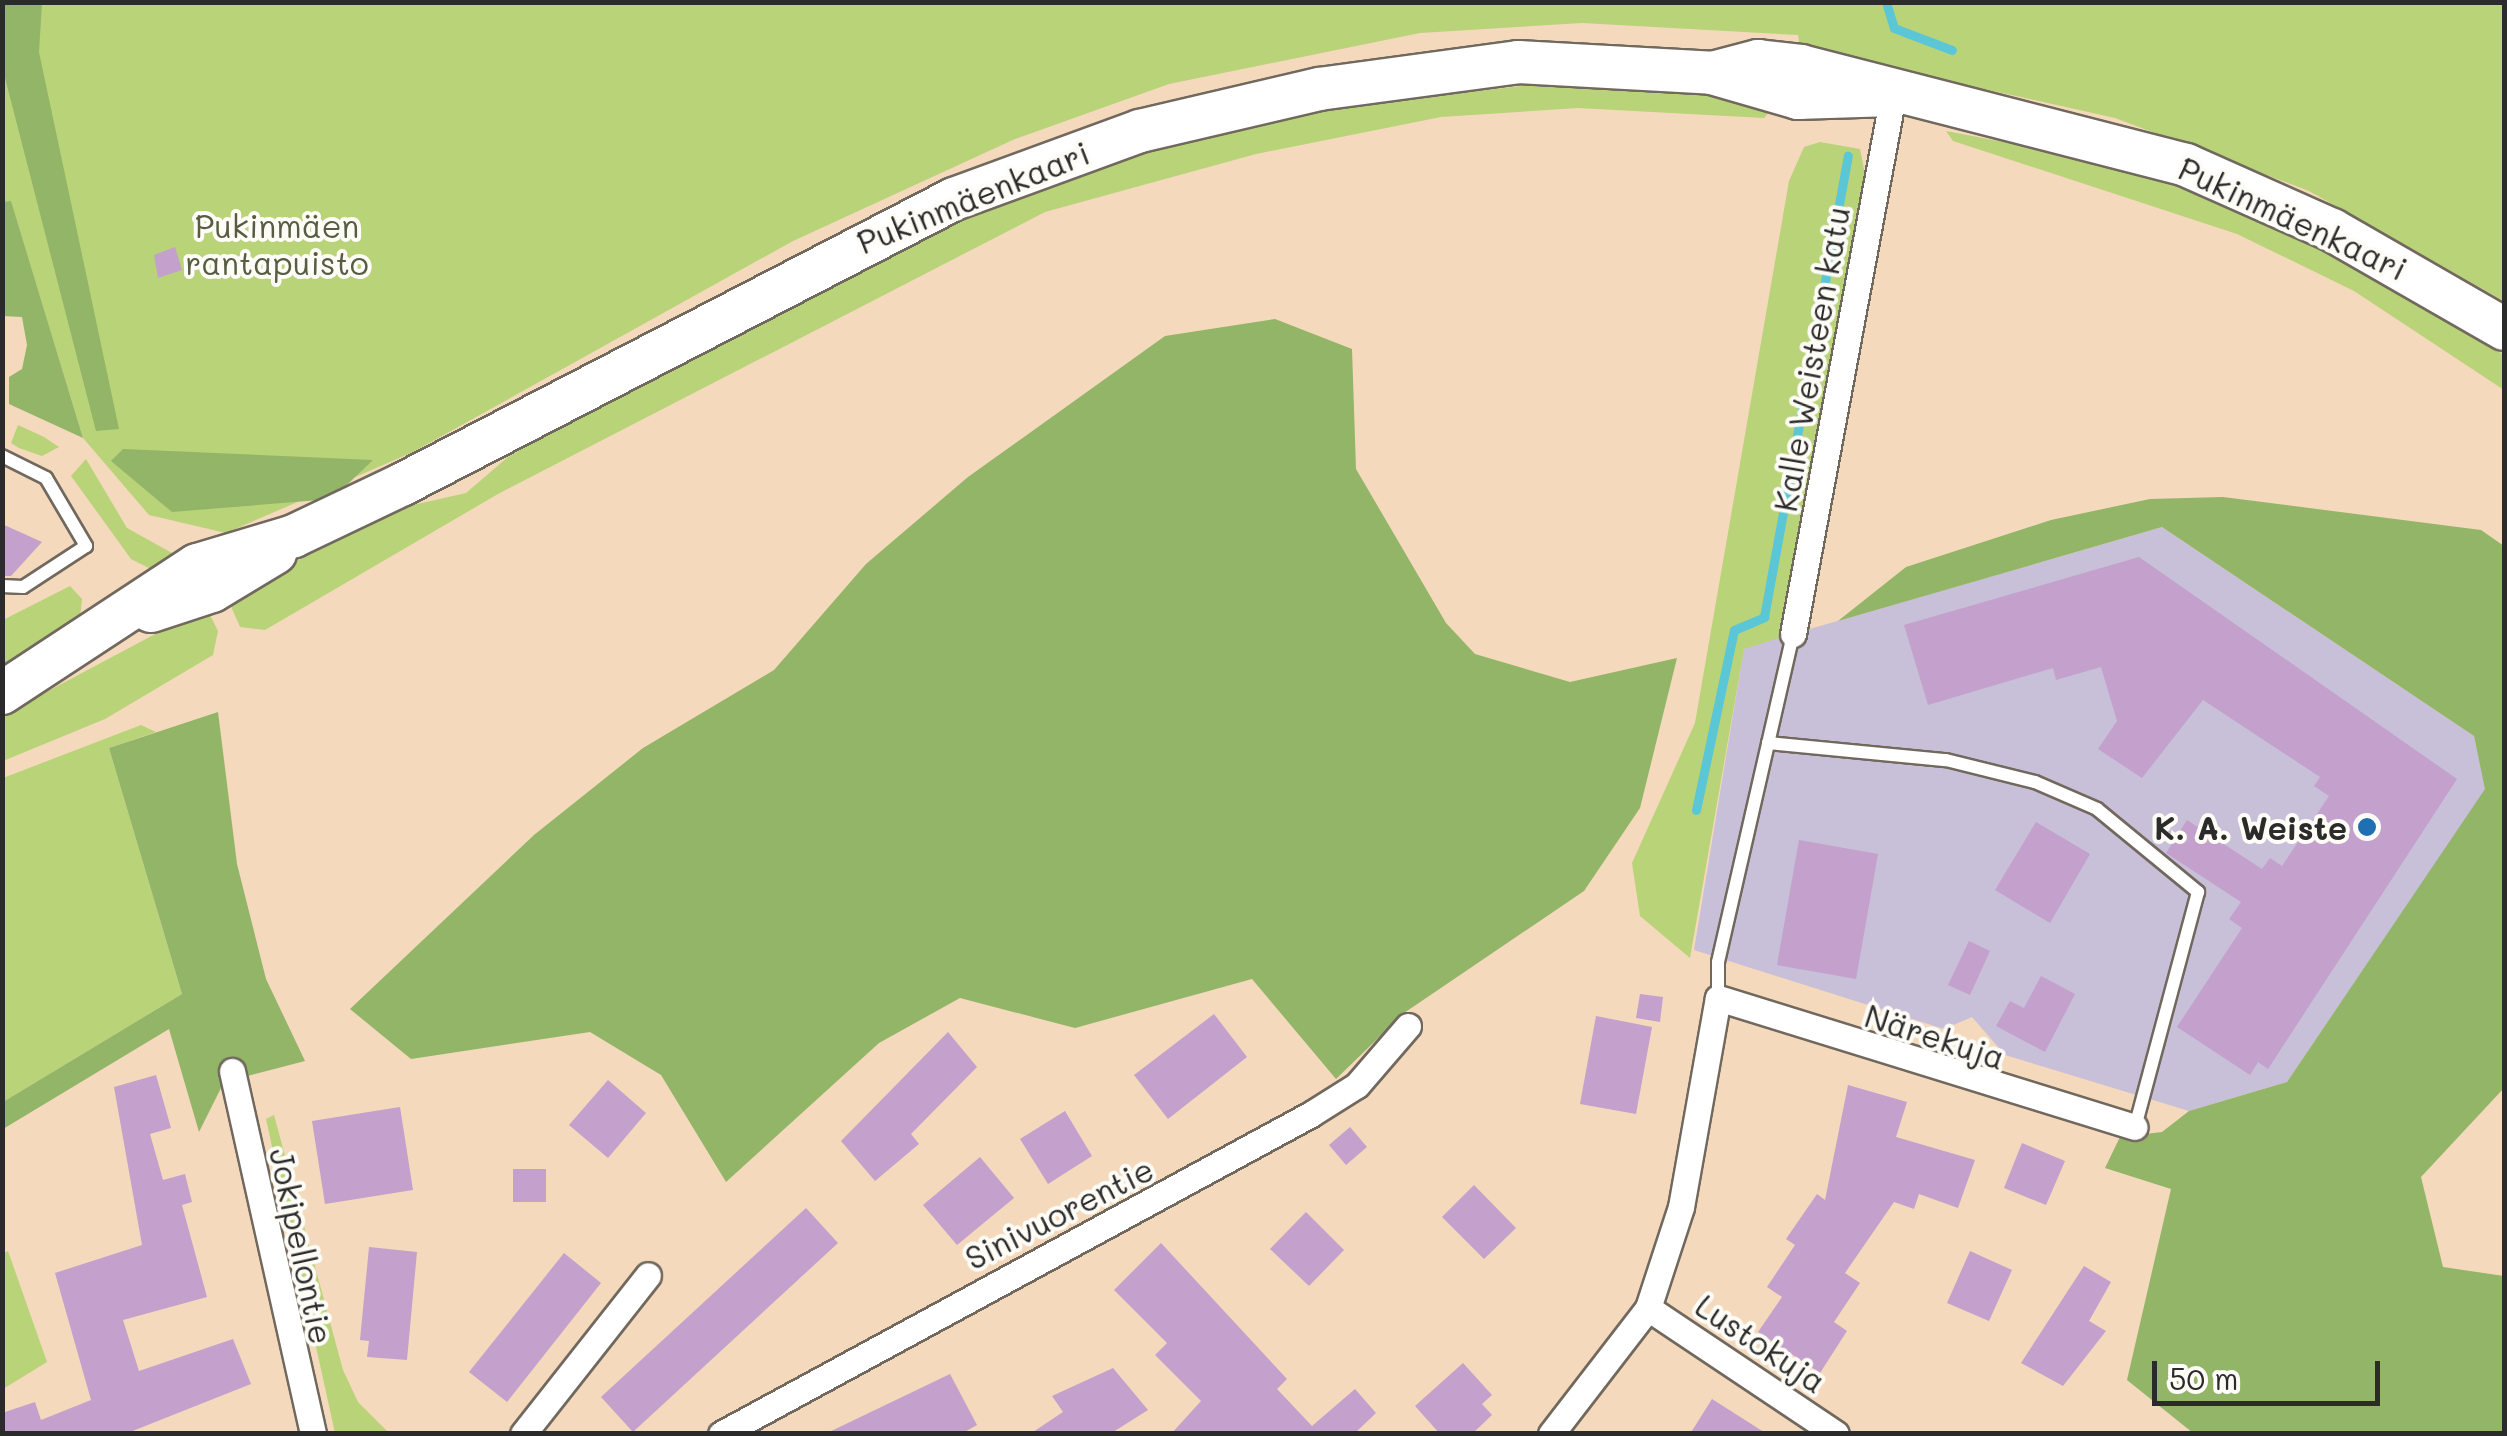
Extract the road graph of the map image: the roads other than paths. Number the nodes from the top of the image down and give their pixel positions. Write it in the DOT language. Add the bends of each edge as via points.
graph roads {
  1 [pos="1893,96"];
  2 [pos="2504,329"];
  3 [pos="2,456"];
  4 [pos="2,586"];
  5 [pos="1794,634"];
  6 [pos="2,694"];
  7 [pos="1768,743"];
  8 [pos="1718,998"];
  9 [pos="1408,1026"];
  10 [pos="232,1071"];
  11 [pos="2135,1127"];
  12 [pos="648,1275"];
  13 [pos="1648,1308"];
  14 [pos="313,1434"];
  15 [pos="523,1434"];
  16 [pos="721,1434"];
  17 [pos="1551,1434"];
  18 [pos="1836,1434"];
  1 -- 2 [label="main road, Pukinmäenkaari" via="2186,164 2380,254"];
  1 -- 5 [label="street, Kalle Weisteen katu"];
  1 -- 6 [label="main road, Pukinmäenkaari" via="1801,66 1758,61 1712,73 1518,62 1408,73 1232,106 1088,148 856,244 294,536 197,565 164,582 135,614"];
  3 -- 4 [label="lane" via="46,478 86,546 24,587"];
  5 -- 7 [label="lane"];
  7 -- 8 [label="lane"];
  7 -- 11 [label="lane" via="1946,760 2035,782 2097,809 2198,892"];
  8 -- 11 [label="street, Närekuja"];
  8 -- 13 [label="street" via="1681,1207"];
  9 -- 16 [label="street, Sinivuorentie" via="1357,1085 1312,1114"];
  10 -- 14 [label="street, Jokipellontie"];
  12 -- 15 [label="street"];
  13 -- 17 [label="street"];
  13 -- 18 [label="street, Lustokuja"];
}
